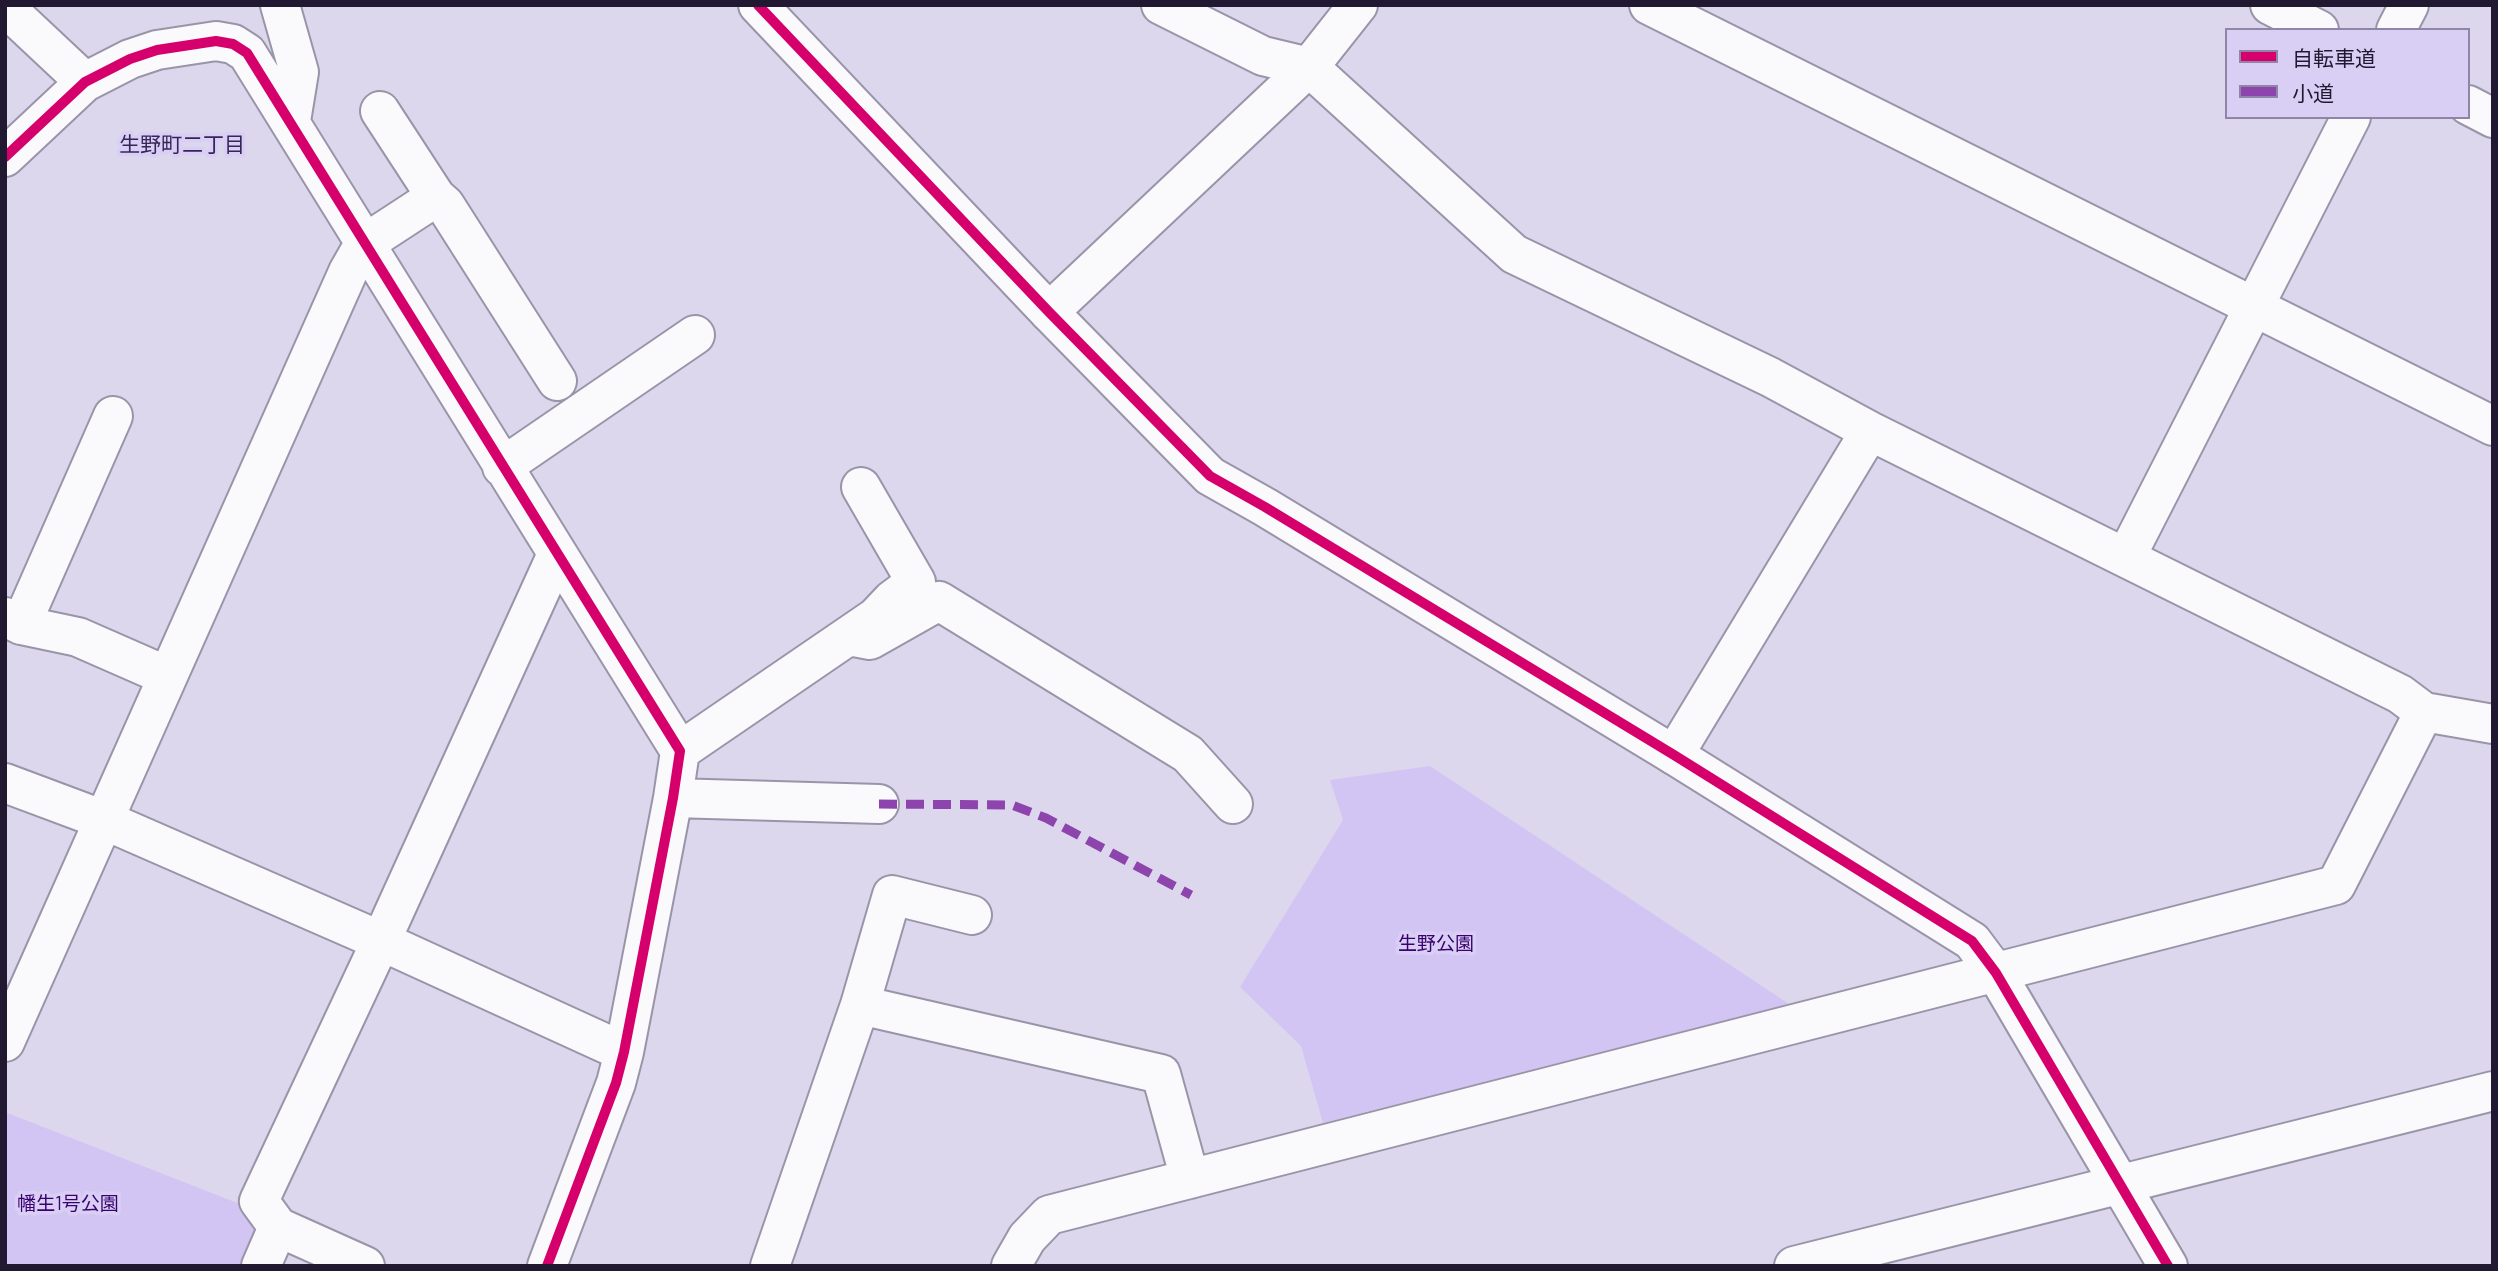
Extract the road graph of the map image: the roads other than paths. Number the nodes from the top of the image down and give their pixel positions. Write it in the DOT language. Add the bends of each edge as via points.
graph roads {
  1 [pos="280,5"];
  2 [pos="758,5"];
  3 [pos="1161,5"];
  4 [pos="1358,5"];
  5 [pos="1649,5"];
  6 [pos="2270,5"];
  7 [pos="2409,5"];
  8 [pos="5,7"];
  9 [pos="2315,28"];
  10 [pos="2397,28"];
  11 [pos="1309,67"];
  12 [pos="85,82"];
  13 [pos="2470,106"];
  14 [pos="380,111"];
  15 [pos="2493,118"];
  16 [pos="2350,119"];
  17 [pos="290,121"];
  18 [pos="5,157"];
  19 [pos="436,197"];
  20 [pos="364,244"];
  21 [pos="2253,305"];
  22 [pos="1049,312"];
  23 [pos="695,335"];
  24 [pos="556,381"];
  25 [pos="113,416"];
  26 [pos="2493,426"];
  27 [pos="1870,431"];
  28 [pos="502,467"];
  29 [pos="861,486"];
  30 [pos="557,554"];
  31 [pos="2126,557"];
  32 [pos="13,621"];
  33 [pos="849,636"];
  34 [pos="167,676"];
  35 [pos="2424,712"];
  36 [pos="2493,724"];
  37 [pos="680,751"];
  38 [pos="1674,755"];
  39 [pos="5,783"];
  40 [pos="673,798"];
  41 [pos="879,804"];
  42 [pos="1233,804"];
  43 [pos="104,820"];
  44 [pos="972,915"];
  45 [pos="381,940"];
  46 [pos="1996,973"];
  47 [pos="860,1005"];
  48 [pos="5,1042"];
  49 [pos="624,1052"];
  50 [pos="2493,1091"];
  51 [pos="1189,1179"];
  52 [pos="2119,1184"];
  53 [pos="278,1227"];
  54 [pos="261,1266"];
  55 [pos="365,1266"];
  56 [pos="547,1266"];
  57 [pos="770,1266"];
  58 [pos="1012,1266"];
  59 [pos="1794,1266"];
  60 [pos="2168,1266"];
  1 -- 17 [label="street" via="299,72"];
  2 -- 22 [label="street"];
  3 -- 11 [label="street" via="1263,57"];
  4 -- 11 [label="street"];
  5 -- 21 [label="street"];
  6 -- 9 [label="street"];
  7 -- 10 [label="street"];
  8 -- 12 [label="street"];
  11 -- 22 [label="street"];
  11 -- 27 [label="street" via="1514,254 1770,377"];
  12 -- 17 [label="street" via="157,50 216,41 233,44 257,66"];
  12 -- 18 [label="street"];
  13 -- 15 [label="street"];
  14 -- 19 [label="street"];
  16 -- 21 [label="street"];
  17 -- 20 [label="street"];
  19 -- 20 [label="street"];
  19 -- 24 [label="street"];
  20 -- 28 [label="street"];
  20 -- 34 [label="street"];
  21 -- 26 [label="street"];
  21 -- 31 [label="street"];
  22 -- 38 [label="street" via="1210,476"];
  23 -- 28 [label="street"];
  25 -- 32 [label="street"];
  27 -- 31 [label="street"];
  27 -- 38 [label="street"];
  28 -- 30 [label="street"];
  29 -- 33 [label="street" via="916,582"];
  30 -- 37 [label="street"];
  30 -- 45 [label="street"];
  31 -- 35 [label="street" via="2400,694"];
  32 -- 34 [label="street" via="78,637"];
  33 -- 37 [label="street"];
  33 -- 42 [label="street" via="870,640 939,601 1188,754"];
  34 -- 43 [label="street"];
  35 -- 36 [label="street"];
  35 -- 46 [label="street" via="2336,885"];
  37 -- 40 [label="street"];
  38 -- 46 [label="street" via="1972,941"];
  39 -- 43 [label="street"];
  40 -- 41 [label="street"];
  40 -- 49 [label="street"];
  43 -- 45 [label="street"];
  43 -- 48 [label="street"];
  44 -- 47 [label="street" via="892,895"];
  45 -- 49 [label="street"];
  45 -- 53 [label="street" via="259,1201"];
  46 -- 51 [label="street"];
  46 -- 52 [label="street"];
  47 -- 51 [label="street" via="1161,1074"];
  47 -- 57 [label="street"];
  49 -- 56 [label="street"];
  50 -- 52 [label="street"];
  51 -- 58 [label="street" via="1049,1215 1027,1238"];
  52 -- 59 [label="street"];
  52 -- 60 [label="street"];
  53 -- 54 [label="street"];
  53 -- 55 [label="street"];
}
